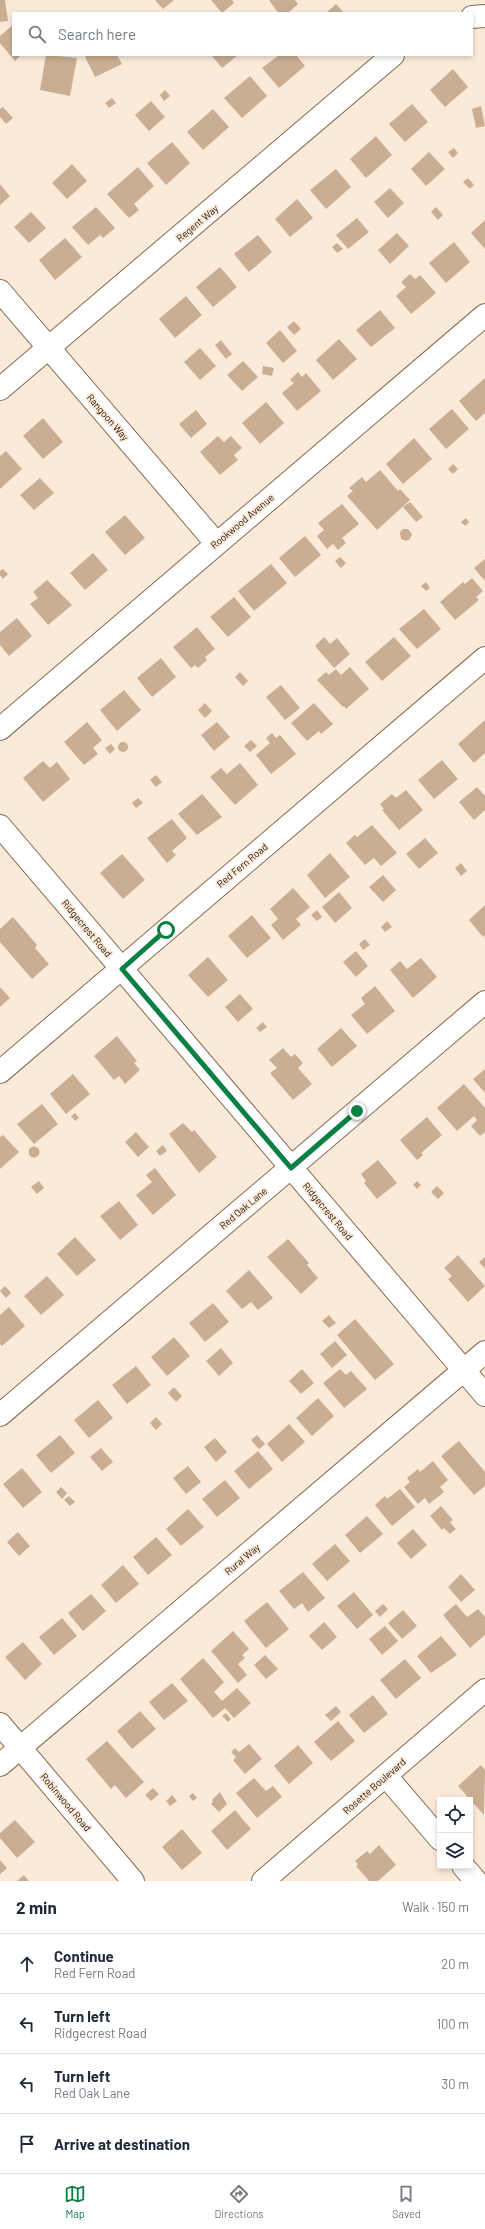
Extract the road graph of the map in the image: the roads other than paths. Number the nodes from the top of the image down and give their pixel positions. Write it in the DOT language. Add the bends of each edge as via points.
graph roads {
  1 [pos="485,16"];
  2 [pos="473,17"];
  3 [pos="393,56"];
  4 [pos="0,291"];
  5 [pos="485,315"];
  6 [pos="48,348"];
  7 [pos="0,389"];
  8 [pos="216,543"];
  9 [pos="485,658"];
  10 [pos="0,729"];
  11 [pos="0,826"];
  12 [pos="122,969"];
  13 [pos="485,1002"];
  14 [pos="0,1072"];
  15 [pos="291,1168"];
  16 [pos="485,1352"];
  17 [pos="464,1370"];
  18 [pos="485,1395"];
  19 [pos="0,1415"];
  20 [pos="485,1690"];
  21 [pos="0,1724"];
  22 [pos="20,1748"];
  23 [pos="0,1765"];
  24 [pos="386,1776"];
  25 [pos="437,1836"];
  26 [pos="466,1869"];
  27 [pos="133,1881"];
  28 [pos="263,1881"];
  29 [pos="476,1881"];
  1 -- 2 [label="street"];
  3 -- 6 [label="street, Regent Way"];
  4 -- 6 [label="street, Rangoon Way"];
  5 -- 8 [label="street, Rookwood Avenue"];
  6 -- 7 [label="street, Regent Way"];
  6 -- 8 [label="street, Rangoon Way"];
  8 -- 10 [label="street, Rookwood Avenue"];
  9 -- 12 [label="street, Red Fern Road"];
  11 -- 12 [label="street, Ridgecrest Road"];
  12 -- 14 [label="street, Red Fern Road"];
  12 -- 15 [label="street, Ridgecrest Road"];
  13 -- 15 [label="street, Red Oak Lane"];
  15 -- 17 [label="street, Ridgecrest Road"];
  15 -- 19 [label="street, Red Oak Lane"];
  16 -- 17 [label="street, Rural Way"];
  17 -- 18 [label="street, Ridgecrest Road"];
  17 -- 22 [label="street, Rural Way"];
  20 -- 24 [label="street, Rosette Boulevard"];
  21 -- 22 [label="street, Robinwood Road"];
  22 -- 23 [label="street, Rural Way"];
  22 -- 27 [label="street, Robinwood Road"];
  24 -- 25 [label="street"];
  24 -- 28 [label="street, Rosette Boulevard"];
  26 -- 29 [label="street"];
}
